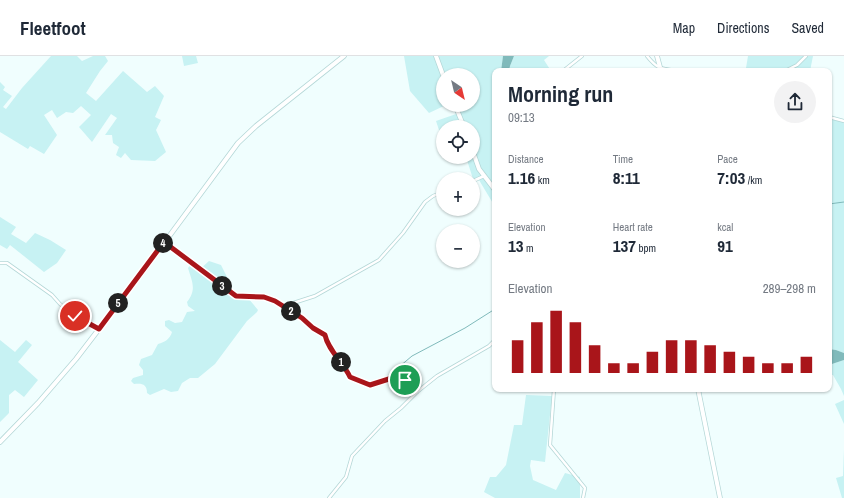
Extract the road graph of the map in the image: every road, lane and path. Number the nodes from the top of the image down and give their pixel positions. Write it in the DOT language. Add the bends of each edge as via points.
graph roads {
  1 [pos="344,56"];
  2 [pos="436,56"];
  3 [pos="582,56"];
  4 [pos="647,56"];
  5 [pos="657,56"];
  6 [pos="806,56"];
  7 [pos="441,68"];
  8 [pos="567,68"];
  9 [pos="658,68"];
  10 [pos="660,68"];
  11 [pos="792,68"];
  12 [pos="832,118"];
  13 [pos="844,121"];
  14 [pos="477,164"];
  15 [pos="484,176"];
  16 [pos="480,178"];
  17 [pos="492,186"];
  18 [pos="436,195"];
  19 [pos="164,242"];
  20 [pos="0,263"];
  21 [pos="284,306"];
  22 [pos="99,329"];
  23 [pos="492,343"];
  24 [pos="417,392"];
  25 [pos="554,392"];
  26 [pos="699,392"];
  27 [pos="0,442"];
  28 [pos="329,498"];
  29 [pos="584,498"];
  30 [pos="720,498"];
  1 -- 19 [label="main road" via="246,134"];
  2 -- 7 [label="main road"];
  3 -- 8 [label="street"];
  4 -- 9 [label="street"];
  5 -- 10 [label="main road"];
  6 -- 11 [label="street"];
  12 -- 13 [label="street"];
  14 -- 15 [label="main road"];
  15 -- 16 [label="street"];
  15 -- 17 [label="main road"];
  18 -- 21 [label="street" via="425,202 403,233 379,260 315,296"];
  19 -- 21 [label="street" via="236,296 264,297"];
  19 -- 22 [label="main road"];
  20 -- 22 [label="street" via="7,263 52,295 75,316"];
  21 -- 24 [label="street" via="325,335 326,343 350,377 370,385 399,378 405,380"];
  22 -- 27 [label="main road" via="38,403"];
  23 -- 24 [label="street" via="437,376"];
  24 -- 28 [label="street" via="352,456 346,477"];
  25 -- 29 [label="street" via="550,446 585,488"];
  26 -- 30 [label="main road"];
}
